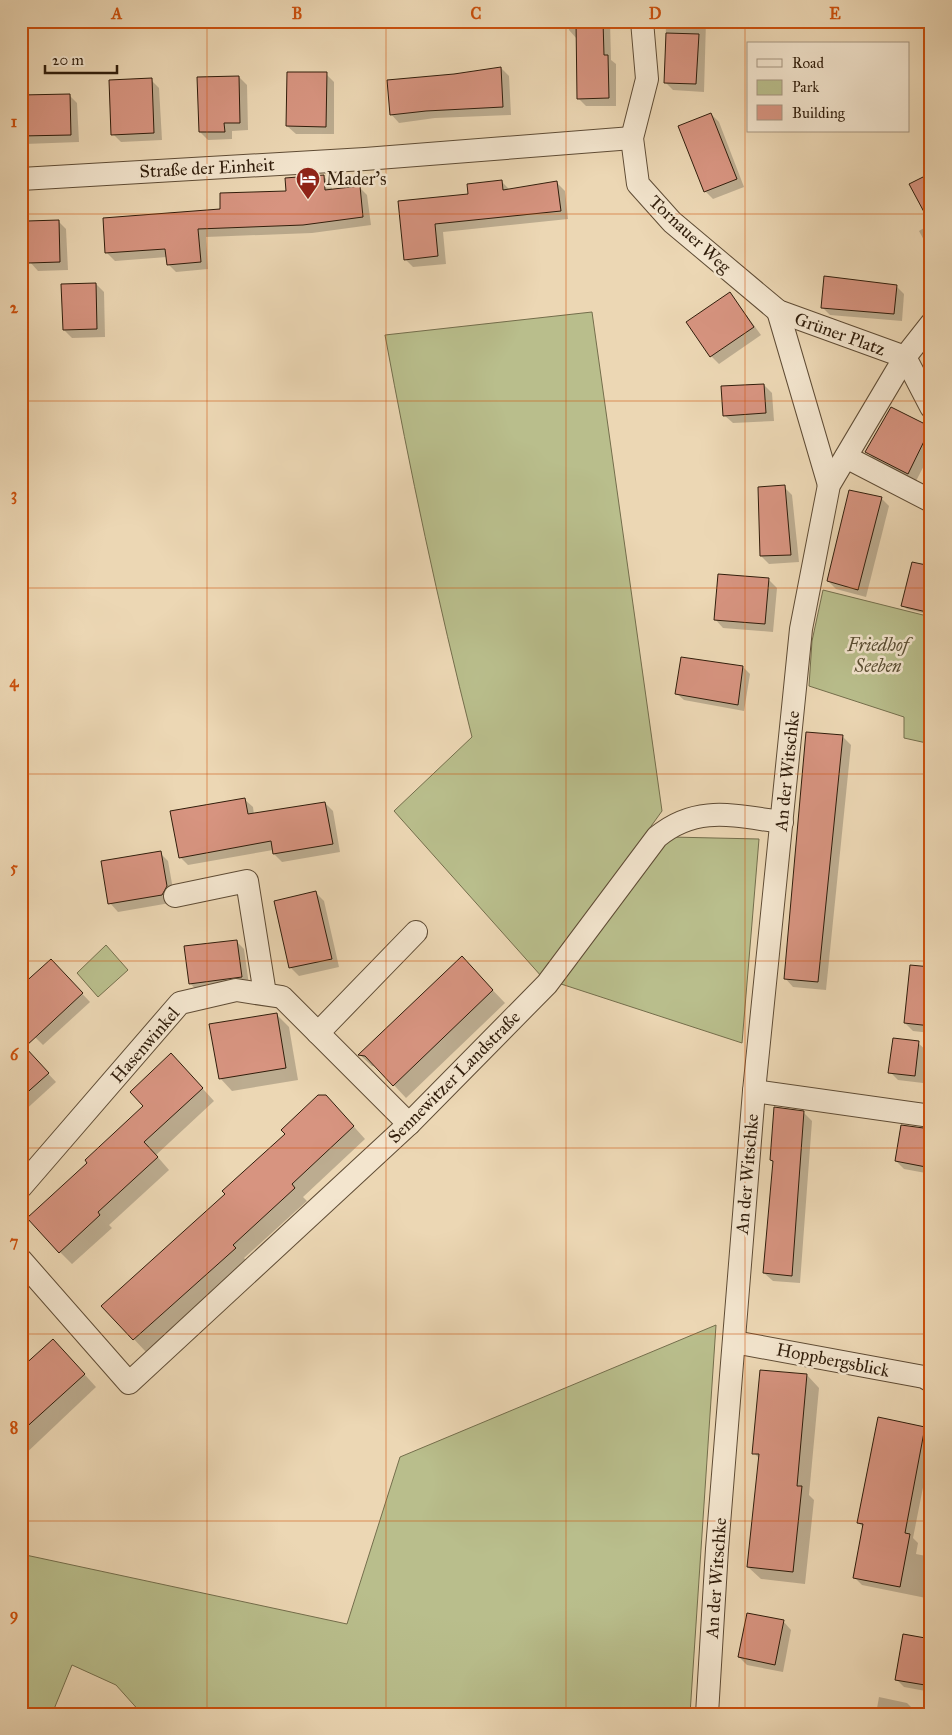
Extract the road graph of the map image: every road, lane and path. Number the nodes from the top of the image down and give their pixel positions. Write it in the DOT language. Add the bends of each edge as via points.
graph roads {
  1 [pos="642,21"];
  2 [pos="632,138"];
  3 [pos="21,179"];
  4 [pos="778,311"];
  5 [pos="931,324"];
  6 [pos="905,357"];
  7 [pos="931,407"];
  8 [pos="846,457"];
  9 [pos="829,485"];
  10 [pos="931,501"];
  11 [pos="800,635"];
  12 [pos="782,822"];
  13 [pos="175,896"];
  14 [pos="416,932"];
  15 [pos="265,994"];
  16 [pos="318,1033"];
  17 [pos="754,1091"];
  18 [pos="931,1116"];
  19 [pos="409,1124"];
  20 [pos="21,1187"];
  21 [pos="21,1260"];
  22 [pos="734,1342"];
  23 [pos="931,1381"];
  24 [pos="707,1714"];
  1 -- 2 [label="street, Tornauer Weg" via="647,79"];
  2 -- 3 [label="street, Straße der Einheit"];
  2 -- 4 [label="street, Tornauer Weg" via="638,184 672,222"];
  4 -- 6 [label="street, Grüner Platz"];
  4 -- 9 [label="street, Grüner Platz"];
  5 -- 6 [label="street"];
  6 -- 7 [label="street"];
  6 -- 8 [label="street, Grüner Platz"];
  8 -- 9 [label="street, Grüner Platz"];
  8 -- 10 [label="street"];
  9 -- 11 [label="street, Grüner Platz"];
  11 -- 12 [label="street, An der Witschke"];
  12 -- 17 [label="street, An der Witschke"];
  12 -- 19 [label="street, Sennewitzer Landstraße" via="698,815 665,830 547,984"];
  13 -- 15 [label="street" via="247,881"];
  14 -- 16 [label="street"];
  15 -- 16 [label="street, Hasenwinkel" via="282,997"];
  15 -- 20 [label="street, Hasenwinkel" via="236,990 180,1003"];
  16 -- 19 [label="street, Hasenwinkel"];
  17 -- 18 [label="street"];
  17 -- 22 [label="street, An der Witschke"];
  19 -- 21 [label="street, Sennewitzer Landstraße" via="129,1383"];
  22 -- 23 [label="street, Hoppbergsblick"];
  22 -- 24 [label="street, An der Witschke"];
}
